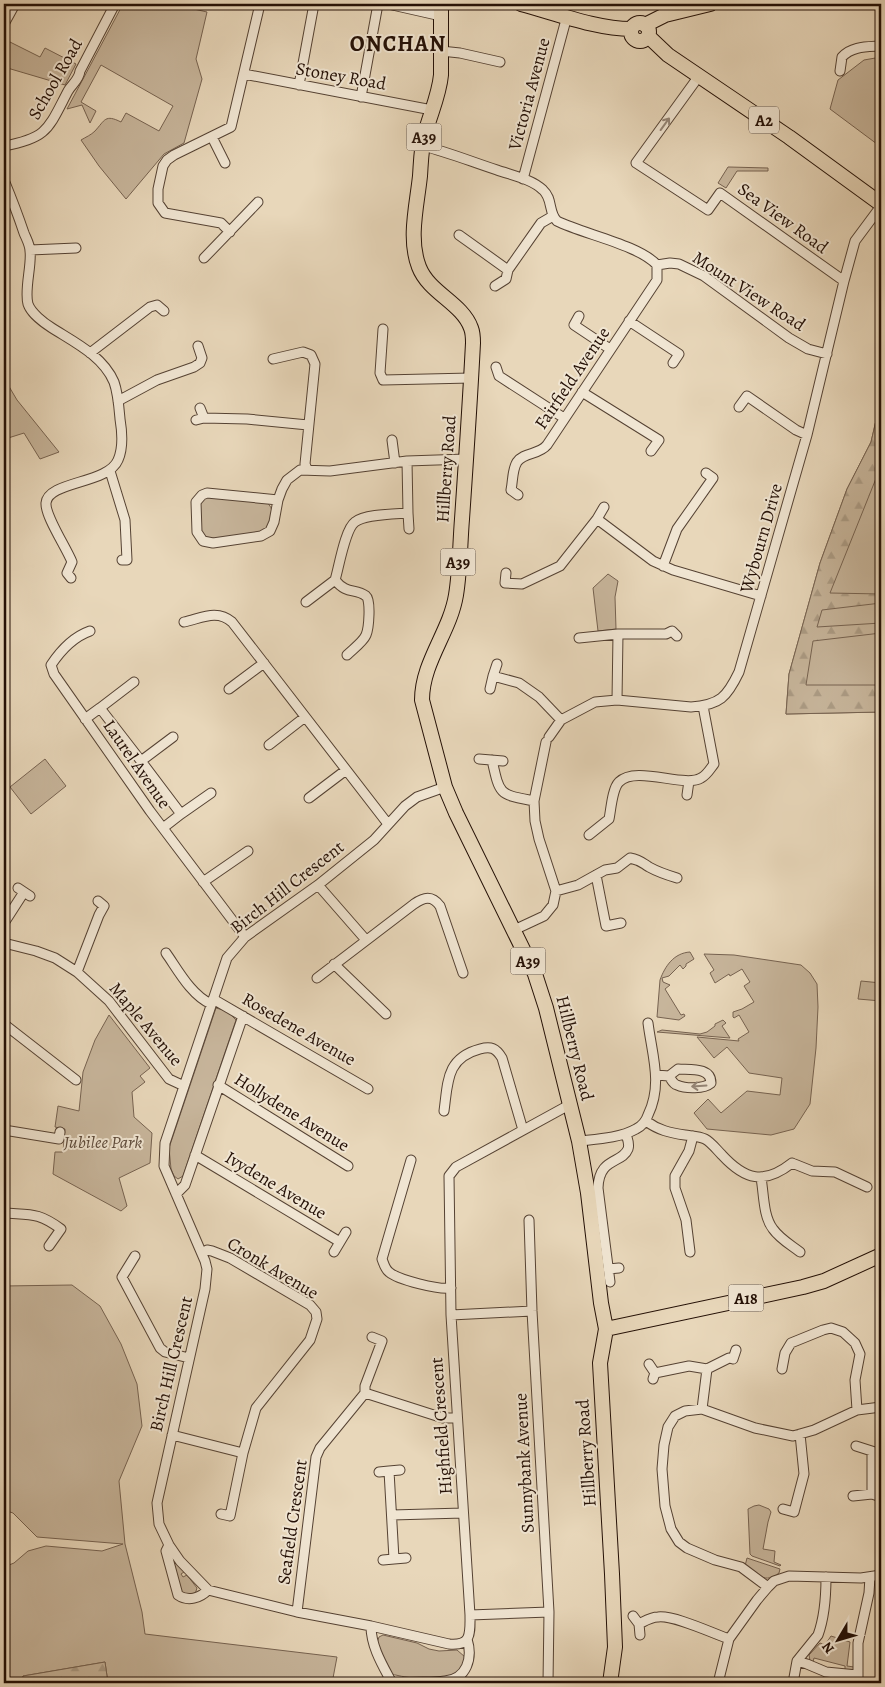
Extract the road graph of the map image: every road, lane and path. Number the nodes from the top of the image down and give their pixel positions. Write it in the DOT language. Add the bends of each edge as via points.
graph roads {
  1 [pos="15,4"];
  2 [pos="115,4"];
  3 [pos="260,4"];
  4 [pos="314,4"];
  5 [pos="378,4"];
  6 [pos="388,4"];
  7 [pos="522,4"];
  8 [pos="710,4"];
  9 [pos="441,10"];
  10 [pos="567,16"];
  11 [pos="4,24"];
  12 [pos="646,30"];
  13 [pos="881,46"];
  14 [pos="441,51"];
  15 [pos="500,62"];
  16 [pos="840,71"];
  17 [pos="244,74"];
  18 [pos="699,76"];
  19 [pos="299,85"];
  20 [pos="361,96"];
  21 [pos="432,110"];
  22 [pos="212,137"];
  23 [pos="4,146"];
  24 [pos="422,146"];
  25 [pos="225,163"];
  26 [pos="4,180"];
  27 [pos="523,180"];
  28 [pos="258,202"];
  29 [pos="881,205"];
  30 [pos="553,216"];
  31 [pos="230,232"];
  32 [pos="459,236"];
  33 [pos="76,248"];
  34 [pos="30,250"];
  35 [pos="204,258"];
  36 [pos="657,265"];
  37 [pos="508,270"];
  38 [pos="844,281"];
  39 [pos="496,286"];
  40 [pos="164,310"];
  41 [pos="579,316"];
  42 [pos="629,321"];
  43 [pos="574,325"];
  44 [pos="383,329"];
  45 [pos="568,333"];
  46 [pos="198,346"];
  47 [pos="684,346"];
  48 [pos="610,349"];
  49 [pos="90,353"];
  50 [pos="679,354"];
  51 [pos="827,354"];
  52 [pos="273,359"];
  53 [pos="673,363"];
  54 [pos="496,366"];
  55 [pos="471,378"];
  56 [pos="582,392"];
  57 [pos="118,405"];
  58 [pos="739,407"];
  59 [pos="200,408"];
  60 [pos="564,418"];
  61 [pos="308,425"];
  62 [pos="807,435"];
  63 [pos="392,440"];
  64 [pos="651,451"];
  65 [pos="466,459"];
  66 [pos="407,461"];
  67 [pos="394,463"];
  68 [pos="307,469"];
  69 [pos="110,471"];
  70 [pos="706,473"];
  71 [pos="518,495"];
  72 [pos="278,500"];
  73 [pos="604,507"];
  74 [pos="408,513"];
  75 [pos="597,519"];
  76 [pos="409,529"];
  77 [pos="122,560"];
  78 [pos="663,566"];
  79 [pos="506,573"];
  80 [pos="66,576"];
  81 [pos="335,580"];
  82 [pos="760,596"];
  83 [pos="306,602"];
  84 [pos="184,622"];
  85 [pos="90,631"];
  86 [pos="618,634"];
  87 [pos="677,636"];
  88 [pos="580,638"];
  89 [pos="347,655"];
  90 [pos="264,662"];
  91 [pos="498,664"];
  92 [pos="494,676"];
  93 [pos="134,682"];
  94 [pos="229,689"];
  95 [pos="490,689"];
  96 [pos="617,700"];
  97 [pos="703,706"];
  98 [pos="100,708"];
  99 [pos="305,717"];
  100 [pos="85,719"];
  101 [pos="560,720"];
  102 [pos="172,737"];
  103 [pos="269,745"];
  104 [pos="479,759"];
  105 [pos="492,760"];
  106 [pos="141,761"];
  107 [pos="503,761"];
  108 [pos="346,770"];
  109 [pos="689,781"];
  110 [pos="445,786"];
  111 [pos="211,793"];
  112 [pos="687,795"];
  113 [pos="310,798"];
  114 [pos="534,801"];
  115 [pos="181,814"];
  116 [pos="388,824"];
  117 [pos="163,828"];
  118 [pos="589,834"];
  119 [pos="248,851"];
  120 [pos="596,874"];
  121 [pos="677,878"];
  122 [pos="203,882"];
  123 [pos="318,885"];
  124 [pos="556,891"];
  125 [pos="24,892"];
  126 [pos="112,913"];
  127 [pos="621,923"];
  128 [pos="4,924"];
  129 [pos="514,930"];
  130 [pos="245,937"];
  131 [pos="366,940"];
  132 [pos="4,943"];
  133 [pos="166,952"];
  134 [pos="334,964"];
  135 [pos="77,972"];
  136 [pos="463,973"];
  137 [pos="317,978"];
  138 [pos="212,1001"];
  139 [pos="386,1014"];
  140 [pos="243,1016"];
  141 [pos="648,1023"];
  142 [pos="4,1024"];
  143 [pos="66,1073"];
  144 [pos="656,1075"];
  145 [pos="669,1076"];
  146 [pos="76,1080"];
  147 [pos="60,1081"];
  148 [pos="218,1085"];
  149 [pos="184,1086"];
  150 [pos="368,1089"];
  151 [pos="570,1105"];
  152 [pos="444,1111"];
  153 [pos="646,1121"];
  154 [pos="4,1130"];
  155 [pos="523,1130"];
  156 [pos="626,1134"];
  157 [pos="693,1136"];
  158 [pos="59,1140"];
  159 [pos="579,1142"];
  160 [pos="195,1155"];
  161 [pos="410,1160"];
  162 [pos="348,1166"];
  163 [pos="761,1178"];
  164 [pos="867,1187"];
  165 [pos="176,1194"];
  166 [pos="4,1213"];
  167 [pos="529,1220"];
  168 [pos="67,1221"];
  169 [pos="61,1229"];
  170 [pos="346,1232"];
  171 [pos="340,1242"];
  172 [pos="49,1246"];
  173 [pos="334,1252"];
  174 [pos="690,1252"];
  175 [pos="800,1252"];
  176 [pos="202,1253"];
  177 [pos="881,1255"];
  178 [pos="136,1256"];
  179 [pos="619,1268"];
  180 [pos="608,1270"];
  181 [pos="122,1276"];
  182 [pos="610,1282"];
  183 [pos="116,1285"];
  184 [pos="451,1288"];
  185 [pos="532,1312"];
  186 [pos="451,1315"];
  187 [pos="606,1328"];
  188 [pos="372,1337"];
  189 [pos="382,1341"];
  190 [pos="392,1345"];
  191 [pos="735,1357"];
  192 [pos="189,1358"];
  193 [pos="649,1364"];
  194 [pos="707,1369"];
  195 [pos="782,1369"];
  196 [pos="365,1393"];
  197 [pos="881,1407"];
  198 [pos="702,1409"];
  199 [pos="858,1410"];
  200 [pos="457,1418"];
  201 [pos="800,1434"];
  202 [pos="172,1435"];
  203 [pos="856,1446"];
  204 [pos="243,1453"];
  205 [pos="877,1453"];
  206 [pos="400,1470"];
  207 [pos="389,1471"];
  208 [pos="379,1472"];
  209 [pos="872,1494"];
  210 [pos="853,1496"];
  211 [pos="881,1497"];
  212 [pos="784,1508"];
  213 [pos="463,1513"];
  214 [pos="392,1515"];
  215 [pos="240,1519"];
  216 [pos="169,1545"];
  217 [pos="406,1558"];
  218 [pos="394,1559"];
  219 [pos="383,1560"];
  220 [pos="881,1575"];
  221 [pos="826,1576"];
  222 [pos="870,1577"];
  223 [pos="768,1587"];
  224 [pos="208,1590"];
  225 [pos="296,1612"];
  226 [pos="549,1612"];
  227 [pos="470,1615"];
  228 [pos="633,1616"];
  229 [pos="639,1624"];
  230 [pos="371,1626"];
  231 [pos="640,1635"];
  232 [pos="468,1639"];
  233 [pos="729,1639"];
  234 [pos="797,1661"];
  235 [pos="858,1679"];
  236 [pos="392,1683"];
  237 [pos="401,1683"];
  238 [pos="548,1683"];
  239 [pos="610,1683"];
  240 [pos="718,1683"];
  241 [pos="794,1683"];
  1 -- 11 [label="street"];
  2 -- 23 [label="street, School Road" via="76,81 47,128 26,142"];
  3 -- 17 [label="street"];
  4 -- 19 [label="street"];
  5 -- 20 [label="street"];
  6 -- 9 [label="street"];
  7 -- 10 [label="main road"];
  8 -- 12 [label="main road" via="665,15"];
  9 -- 14 [label="main road, A39"];
  10 -- 12 [label="main road" via="631,29 631,35 638,40 643,40"];
  10 -- 27 [label="street, Victoria Avenue"];
  12 -- 18 [label="main road, A2" via="668,55"];
  13 -- 16 [label="street" via="849,51 842,57"];
  14 -- 15 [label="street"];
  14 -- 21 [label="main road, A39" via="440,86"];
  17 -- 19 [label="street, Stoney Road"];
  17 -- 22 [label="street" via="231,127"];
  18 -- 29 [label="main road, A2"];
  38 -- 18 [label="street, Sea View Road, one-way" via="720,193 708,210 636,163"];
  19 -- 20 [label="street, Stoney Road"];
  20 -- 21 [label="street, Stoney Road"];
  21 -- 24 [label="main road, A39"];
  22 -- 25 [label="street"];
  22 -- 31 [label="street" via="167,160 161,174 158,203 166,213 221,223"];
  24 -- 27 [label="street"];
  24 -- 55 [label="main road, Hillberry Road / A39" via="414,245 424,276 466,318 472,329"];
  26 -- 34 [label="street"];
  27 -- 30 [label="street" via="545,191"];
  28 -- 31 [label="street"];
  29 -- 38 [label="street, Wybourn Drive" via="855,241"];
  30 -- 36 [label="street" via="564,224 638,251"];
  30 -- 37 [label="street" via="540,223"];
  31 -- 35 [label="street"];
  32 -- 37 [label="street"];
  33 -- 34 [label="street"];
  34 -- 49 [label="street" via="28,304 42,321"];
  36 -- 42 [label="street, Fairfield Avenue" via="657,280"];
  36 -- 51 [label="street, Mount View Road" via="679,264 704,276 789,338 808,350"];
  37 -- 39 [label="street" via="506,279"];
  38 -- 51 [label="street, Wybourn Drive"];
  40 -- 49 [label="street" via="157,304 150,307"];
  41 -- 43 [label="street"];
  42 -- 48 [label="street, Fairfield Avenue"];
  42 -- 50 [label="street"];
  43 -- 45 [label="street"];
  43 -- 48 [label="street"];
  44 -- 55 [label="street" via="380,373 383,380"];
  46 -- 57 [label="street" via="202,358 200,363 157,380"];
  47 -- 50 [label="street"];
  48 -- 56 [label="street, Fairfield Avenue"];
  49 -- 57 [label="street" via="114,382"];
  50 -- 53 [label="street"];
  51 -- 62 [label="street, Wybourn Drive"];
  52 -- 61 [label="street" via="304,352 311,355 315,364"];
  54 -- 60 [label="street" via="499,376"];
  55 -- 65 [label="main road, Hillberry Road / A39"];
  56 -- 60 [label="street, Fairfield Avenue"];
  56 -- 64 [label="street" via="661,436"];
  57 -- 69 [label="street" via="120,452 118,462"];
  58 -- 62 [label="street" via="749,394"];
  59 -- 61 [label="street" via="200,419 247,419"];
  60 -- 71 [label="street, Fairfield Avenue" via="544,449 523,456 517,462 510,490"];
  61 -- 68 [label="street"];
  62 -- 82 [label="street, Wybourn Drive"];
  63 -- 67 [label="street"];
  65 -- 66 [label="street"];
  65 -- 110 [label="main road, Hillberry Road / A39" via="456,597 422,687 425,714"];
  66 -- 67 [label="street"];
  66 -- 74 [label="street"];
  67 -- 68 [label="street" via="330,471"];
  68 -- 72 [label="street" via="287,480"];
  69 -- 77 [label="street" via="126,520 127,560"];
  69 -- 80 [label="street" via="56,490 48,499 47,510 72,562"];
  70 -- 78 [label="street" via="713,478 677,529"];
  72 -- 72 [label="street" via="270,531 260,536 207,543 196,532 196,502 202,494"];
  73 -- 75 [label="street"];
  74 -- 76 [label="street"];
  74 -- 81 [label="street" via="354,522 348,530"];
  75 -- 78 [label="street"];
  75 -- 79 [label="street" via="560,566 522,584 506,583"];
  78 -- 82 [label="street"];
  81 -- 83 [label="street"];
  81 -- 89 [label="street" via="341,587 370,601 366,636"];
  82 -- 97 [label="street, Wybourn Drive" via="739,672 730,690 720,700"];
  84 -- 90 [label="street" via="215,614 225,615"];
  85 -- 100 [label="street, Laurel Avenue" via="71,641 51,665"];
  86 -- 87 [label="street" via="666,634 672,631"];
  86 -- 88 [label="street"];
  86 -- 96 [label="street"];
  90 -- 94 [label="street"];
  90 -- 99 [label="street"];
  91 -- 92 [label="street"];
  92 -- 95 [label="street"];
  92 -- 101 [label="street" via="519,683 539,697"];
  93 -- 98 [label="street, Laurel Avenue"];
  96 -- 97 [label="street, Wybourn Drive"];
  96 -- 101 [label="street, Wybourn Drive" via="595,702"];
  97 -- 109 [label="street" via="714,764 701,779"];
  98 -- 100 [label="street, Laurel Avenue"];
  98 -- 106 [label="street, Laurel Avenue"];
  99 -- 103 [label="street"];
  99 -- 108 [label="street"];
  100 -- 117 [label="street, Laurel Avenue"];
  101 -- 114 [label="street, Wybourn Drive" via="548,739"];
  102 -- 106 [label="street, Laurel Avenue"];
  104 -- 105 [label="street"];
  105 -- 107 [label="street"];
  105 -- 114 [label="street" via="496,779 507,796"];
  106 -- 115 [label="street, Laurel Avenue"];
  108 -- 113 [label="street"];
  108 -- 116 [label="street"];
  109 -- 112 [label="street"];
  109 -- 118 [label="street" via="638,776 618,782 609,819"];
  110 -- 116 [label="street, Birch Hill Crescent" via="417,797"];
  110 -- 129 [label="main road, Hillberry Road / A39"];
  111 -- 115 [label="street, Laurel Avenue"];
  114 -- 124 [label="street" via="539,839"];
  115 -- 117 [label="street, Laurel Avenue"];
  116 -- 123 [label="street, Birch Hill Crescent" via="374,840"];
  117 -- 122 [label="street, Laurel Avenue"];
  119 -- 122 [label="street"];
  120 -- 121 [label="street" via="617,868 630,858"];
  120 -- 124 [label="street" via="578,885"];
  120 -- 127 [label="street" via="606,926"];
  122 -- 130 [label="street, Laurel Avenue"];
  123 -- 130 [label="street, Birch Hill Crescent"];
  123 -- 131 [label="street"];
  124 -- 129 [label="street" via="553,905 544,916"];
  125 -- 128 [label="street"];
  126 -- 135 [label="street" via="101,903"];
  129 -- 151 [label="main road, Hillberry Road / A39" via="545,1000"];
  130 -- 138 [label="street, Birch Hill Crescent" via="227,958"];
  131 -- 134 [label="street"];
  131 -- 136 [label="street" via="422,899 431,898 440,906"];
  132 -- 135 [label="street, Maple Avenue" via="55,958"];
  133 -- 138 [label="street, Rosedene Avenue" via="200,997"];
  134 -- 137 [label="street"];
  134 -- 139 [label="street"];
  135 -- 149 [label="street, Maple Avenue" via="109,1001 169,1079"];
  138 -- 140 [label="street, Rosedene Avenue"];
  138 -- 149 [label="street, Birch Hill Crescent"];
  140 -- 148 [label="street"];
  140 -- 150 [label="street, Rosedene Avenue"];
  141 -- 144 [label="street"];
  142 -- 143 [label="street"];
  143 -- 146 [label="street"];
  143 -- 147 [label="street"];
  144 -- 145 [label="street"];
  144 -- 153 [label="street" via="653,1106"];
  148 -- 160 [label="street"];
  148 -- 162 [label="street, Hollydene Avenue"];
  149 -- 165 [label="street, Birch Hill Crescent" via="165,1143 164,1156 164,1166"];
  151 -- 155 [label="street, Highfield Crescent"];
  151 -- 159 [label="main road, Hillberry Road / A39"];
  152 -- 155 [label="street" via="454,1064 466,1054 490,1047 498,1050 502,1058"];
  153 -- 156 [label="street"];
  153 -- 157 [label="street" via="664,1131"];
  154 -- 158 [label="street"];
  155 -- 184 [label="street, Highfield Crescent" via="456,1167 449,1176"];
  156 -- 159 [label="street"];
  156 -- 180 [label="street" via="628,1150 608,1164 599,1178"];
  157 -- 163 [label="street" via="704,1138 744,1174"];
  157 -- 174 [label="street" via="690,1151 674,1176 686,1220"];
  159 -- 187 [label="main road, Hillberry Road / A39"];
  160 -- 165 [label="street" via="184,1185"];
  160 -- 171 [label="street, Ivydene Avenue"];
  161 -- 184 [label="street" via="382,1259 384,1267 391,1274 411,1281"];
  163 -- 164 [label="street" via="778,1173 792,1161 812,1171 836,1172"];
  163 -- 175 [label="street" via="772,1228"];
  165 -- 176 [label="street, Birch Hill Crescent"];
  166 -- 169 [label="street" via="36,1215"];
  167 -- 185 [label="street, Sunnybank Avenue"];
  168 -- 169 [label="street"];
  169 -- 172 [label="street"];
  170 -- 171 [label="street"];
  171 -- 173 [label="street"];
  176 -- 192 [label="street, Birch Hill Crescent" via="207,1269 205,1289"];
  176 -- 204 [label="street, Cronk Avenue" via="207,1250 230,1258 310,1305 316,1312 310,1340 256,1408"];
  177 -- 187 [label="main road, A18" via="803,1287"];
  178 -- 181 [label="street"];
  179 -- 180 [label="street"];
  180 -- 182 [label="street"];
  181 -- 183 [label="street"];
  181 -- 192 [label="street" via="160,1348"];
  184 -- 186 [label="street, Highfield Crescent"];
  185 -- 186 [label="street"];
  185 -- 226 [label="street, Sunnybank Avenue"];
  186 -- 200 [label="street, Highfield Crescent"];
  187 -- 239 [label="main road, Hillberry Road" via="600,1363 612,1574 614,1647"];
  188 -- 189 [label="street"];
  189 -- 190 [label="street"];
  189 -- 196 [label="street, Seafield Crescent"];
  191 -- 194 [label="street"];
  192 -- 202 [label="street, Birch Hill Crescent"];
  193 -- 194 [label="street" via="654,1376 689,1366"];
  194 -- 198 [label="street"];
  195 -- 199 [label="street" via="791,1343 831,1328 843,1332 855,1343 860,1354 855,1380"];
  196 -- 200 [label="street" via="443,1418"];
  196 -- 225 [label="street, Seafield Crescent" via="316,1457"];
  197 -- 199 [label="street"];
  198 -- 201 [label="street" via="755,1428 784,1435"];
  198 -- 223 [label="street" via="675,1416 668,1427 662,1469 665,1506 671,1529 687,1548 741,1567"];
  199 -- 201 [label="street"];
  200 -- 213 [label="street, Highfield Crescent"];
  201 -- 212 [label="street" via="804,1474 794,1512"];
  202 -- 204 [label="street"];
  202 -- 216 [label="street, Birch Hill Crescent" via="157,1503 159,1524"];
  203 -- 205 [label="street"];
  204 -- 215 [label="street, Cronk Avenue" via="225,1515"];
  205 -- 209 [label="street"];
  206 -- 207 [label="street"];
  207 -- 208 [label="street"];
  207 -- 214 [label="street"];
  209 -- 210 [label="street"];
  209 -- 211 [label="street"];
  213 -- 214 [label="street"];
  213 -- 227 [label="street, Highfield Crescent"];
  214 -- 218 [label="street"];
  216 -- 224 [label="street, Birch Hill Crescent"];
  216 -- 224 [label="street, Birch Hill Crescent" via="166,1551 178,1595 187,1599 197,1598"];
  217 -- 218 [label="street"];
  218 -- 219 [label="street"];
  220 -- 222 [label="street"];
  221 -- 222 [label="street"];
  221 -- 223 [label="street" via="789,1576"];
  221 -- 234 [label="street" via="824,1617 818,1635"];
  222 -- 235 [label="street" via="858,1643"];
  223 -- 233 [label="street"];
  224 -- 225 [label="street"];
  225 -- 230 [label="street"];
  226 -- 227 [label="street"];
  226 -- 238 [label="street, Sunnybank Avenue"];
  227 -- 232 [label="street, Highfield Crescent"];
  228 -- 229 [label="street"];
  229 -- 231 [label="street"];
  229 -- 233 [label="street" via="659,1616 672,1618"];
  230 -- 232 [label="street" via="449,1644"];
  230 -- 236 [label="street" via="380,1660"];
  232 -- 237 [label="street, Highfield Crescent" via="469,1664 462,1674 448,1681"];
  233 -- 240 [label="street"];
  234 -- 235 [label="street"];
  234 -- 241 [label="street"];
}
